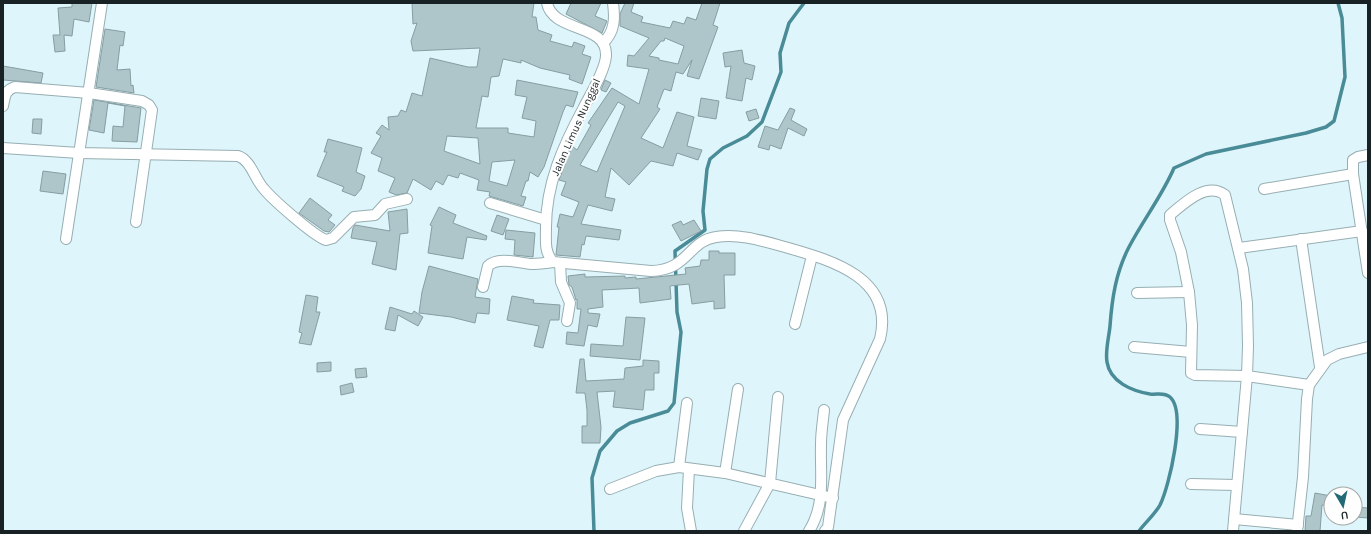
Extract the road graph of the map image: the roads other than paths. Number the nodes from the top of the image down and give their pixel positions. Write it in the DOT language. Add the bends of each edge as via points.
graph roads {
  1 [pos="102,3"];
  2 [pos="547,3"];
  3 [pos="613,3"];
  4 [pos="603,43"];
  5 [pos="89,93"];
  6 [pos="3,106"];
  7 [pos="3,148"];
  8 [pos="79,153"];
  9 [pos="146,153"];
  10 [pos="1368,155"];
  11 [pos="1353,174"];
  12 [pos="1264,188"];
  13 [pos="407,199"];
  14 [pos="490,203"];
  15 [pos="546,220"];
  16 [pos="136,222"];
  17 [pos="1364,225"];
  18 [pos="66,238"];
  19 [pos="1301,240"];
  20 [pos="1239,248"];
  21 [pos="812,256"];
  22 [pos="556,263"];
  23 [pos="1368,273"];
  24 [pos="483,287"];
  25 [pos="1189,292"];
  26 [pos="1137,293"];
  27 [pos="567,321"];
  28 [pos="795,324"];
  29 [pos="1134,347"];
  30 [pos="1368,347"];
  31 [pos="1191,352"];
  32 [pos="1320,367"];
  33 [pos="1247,376"];
  34 [pos="1309,385"];
  35 [pos="738,389"];
  36 [pos="778,397"];
  37 [pos="687,403"];
  38 [pos="824,410"];
  39 [pos="1200,429"];
  40 [pos="1242,432"];
  41 [pos="684,468"];
  42 [pos="725,474"];
  43 [pos="770,483"];
  44 [pos="1191,484"];
  45 [pos="1236,485"];
  46 [pos="610,489"];
  47 [pos="822,496"];
  48 [pos="833,498"];
  49 [pos="1234,519"];
  50 [pos="1297,528"];
  51 [pos="691,531"];
  52 [pos="744,531"];
  53 [pos="809,531"];
  54 [pos="825,531"];
  55 [pos="1233,531"];
  1 -- 5 [label="street"];
  2 -- 4 [label="street" via="550,13 558,20 588,32"];
  3 -- 4 [label="street" via="613,27"];
  4 -- 15 [label="street, Jalan Limus Nunggal" via="606,51 605,62 572,129 552,179"];
  5 -- 6 [label="street" via="15,87 5,93"];
  5 -- 8 [label="street"];
  5 -- 9 [label="street" via="142,101 150,105 152,110"];
  7 -- 8 [label="street"];
  8 -- 9 [label="street"];
  8 -- 18 [label="street"];
  9 -- 13 [label="street" via="242,158 264,189 282,207 326,240 333,238 354,217 375,215 385,204"];
  9 -- 16 [label="street"];
  10 -- 11 [label="street" via="1353,160"];
  11 -- 12 [label="street"];
  11 -- 17 [label="street"];
  14 -- 15 [label="street"];
  15 -- 22 [label="street, Jalan Limus Nunggal" via="547,250"];
  17 -- 19 [label="street"];
  17 -- 23 [label="street"];
  19 -- 20 [label="street"];
  19 -- 32 [label="street"];
  20 -- 25 [label="street" via="1225,195 1219,190 1212,189 1190,199 1170,215"];
  20 -- 33 [label="street" via="1247,303"];
  21 -- 22 [label="street" via="762,241 726,236 707,239 681,262 666,270"];
  21 -- 28 [label="street"];
  21 -- 48 [label="street" via="853,272 864,281 877,300 882,316 880,339 843,420"];
  22 -- 24 [label="street" via="494,262 488,266"];
  22 -- 27 [label="street, Jalan Limus Nunggal" via="570,303"];
  25 -- 26 [label="street"];
  25 -- 31 [label="street"];
  29 -- 31 [label="street"];
  30 -- 32 [label="street" via="1334,355"];
  31 -- 33 [label="street" via="1190,371 1193,374"];
  32 -- 34 [label="street"];
  33 -- 34 [label="street"];
  33 -- 40 [label="street"];
  34 -- 50 [label="street"];
  35 -- 42 [label="street"];
  36 -- 43 [label="street"];
  37 -- 41 [label="street"];
  38 -- 47 [label="street" via="821,443"];
  39 -- 40 [label="street"];
  40 -- 45 [label="street"];
  41 -- 42 [label="street"];
  41 -- 46 [label="street" via="656,471"];
  41 -- 51 [label="street"];
  42 -- 43 [label="street"];
  43 -- 47 [label="street"];
  43 -- 52 [label="street"];
  44 -- 45 [label="street"];
  45 -- 49 [label="street"];
  47 -- 48 [label="street"];
  47 -- 53 [label="street"];
  48 -- 54 [label="street"];
  49 -- 50 [label="street"];
  49 -- 55 [label="street"];
}
